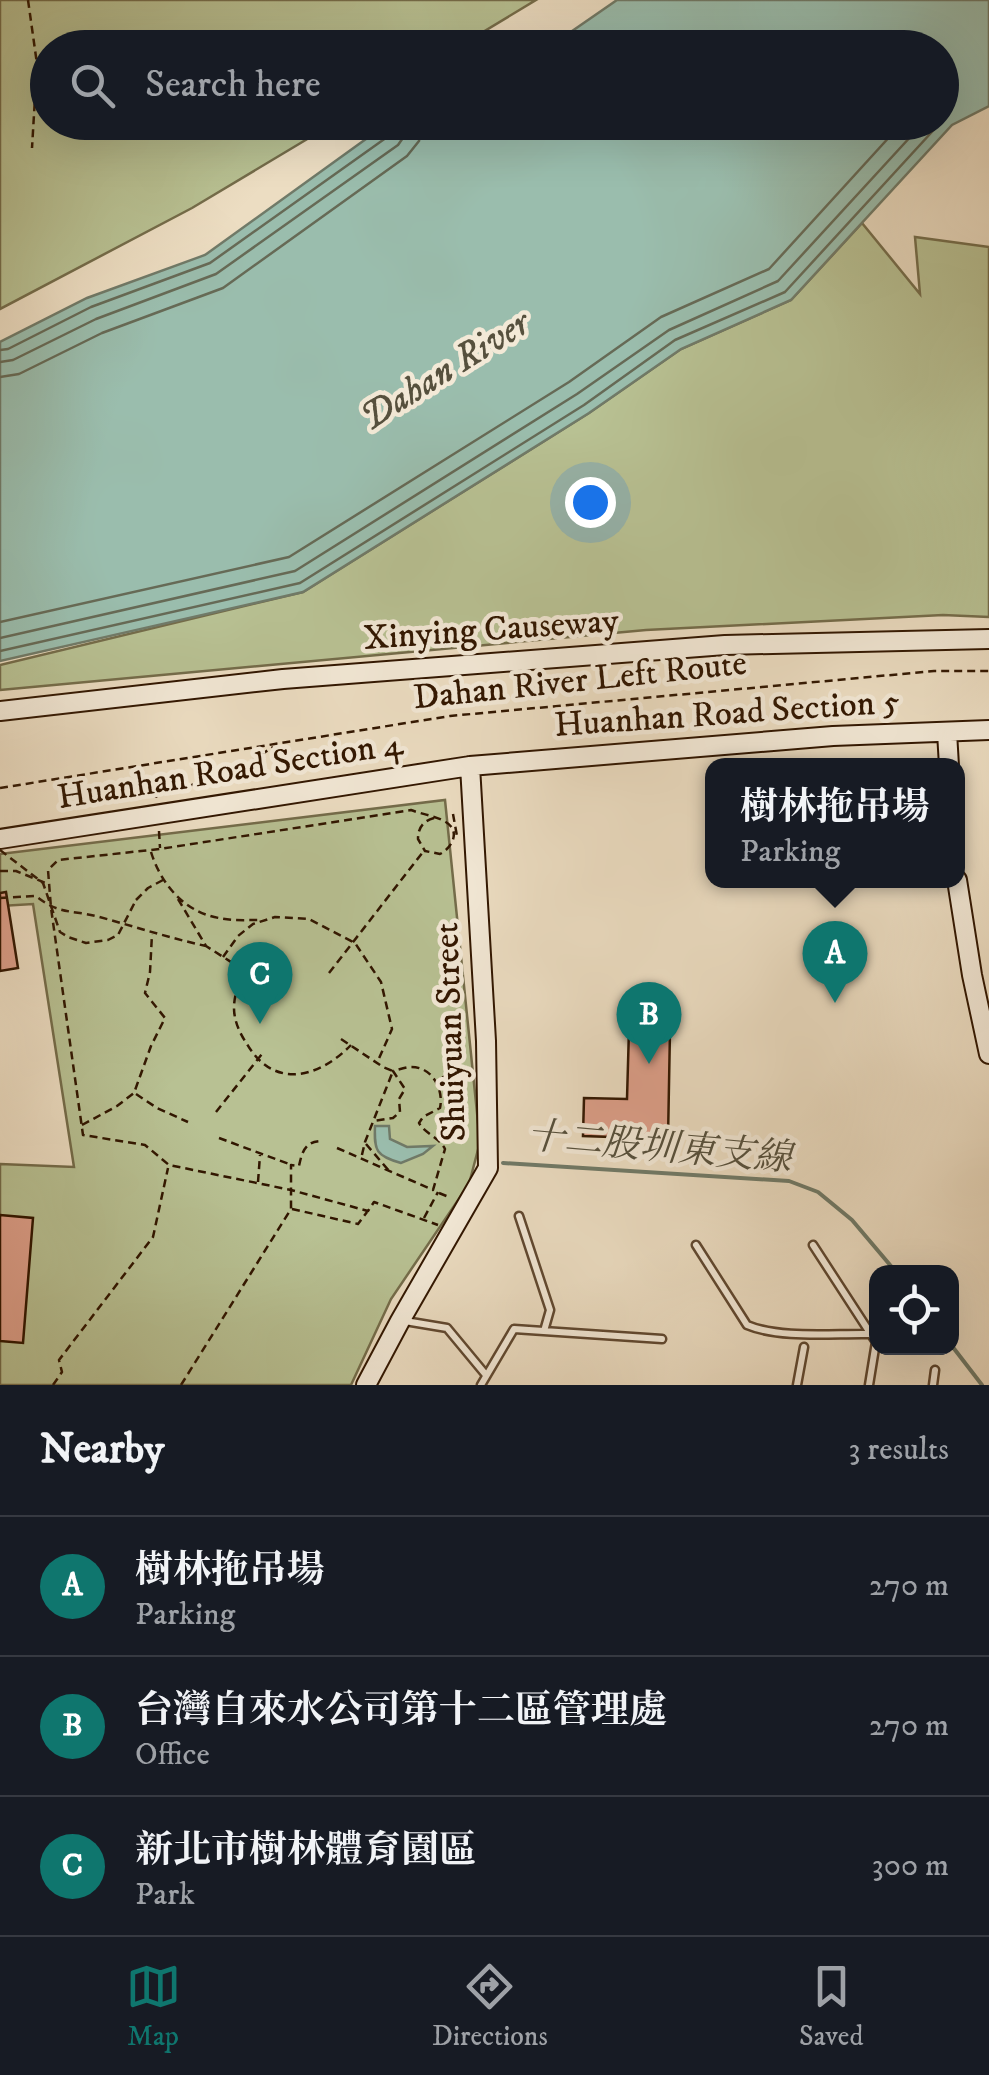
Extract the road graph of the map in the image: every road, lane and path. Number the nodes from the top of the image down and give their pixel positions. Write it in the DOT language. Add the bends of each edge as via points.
graph roads {
  1 [pos="28,0"];
  2 [pos="32,30"];
  3 [pos="32,140"];
  4 [pos="32,148"];
  5 [pos="989,639"];
  6 [pos="989,671"];
  7 [pos="0,711"];
  8 [pos="989,730"];
  9 [pos="947,732"];
  10 [pos="277,744"];
  11 [pos="949,758"];
  12 [pos="470,766"];
  13 [pos="0,788"];
  14 [pos="158,816"];
  15 [pos="434,818"];
  16 [pos="0,840"];
  17 [pos="160,849"];
  18 [pos="0,850"];
  19 [pos="151,850"];
  20 [pos="425,851"];
  21 [pos="0,870"];
  22 [pos="164,880"];
  23 [pos="49,884"];
  24 [pos="958,888"];
  25 [pos="0,898"];
  26 [pos="178,898"];
  27 [pos="51,908"];
  28 [pos="264,920"];
  29 [pos="152,934"];
  30 [pos="355,942"];
  31 [pos="206,946"];
  32 [pos="223,958"];
  33 [pos="244,971"];
  34 [pos="329,974"];
  35 [pos="256,978"];
  36 [pos="341,1039"];
  37 [pos="351,1045"];
  38 [pos="262,1054"];
  39 [pos="989,1054"];
  40 [pos="258,1060"];
  41 [pos="377,1063"];
  42 [pos="457,1067"];
  43 [pos="394,1071"];
  44 [pos="437,1082"];
  45 [pos="134,1093"];
  46 [pos="216,1112"];
  47 [pos="374,1121"];
  48 [pos="188,1122"];
  49 [pos="82,1125"];
  50 [pos="219,1138"];
  51 [pos="322,1140"];
  52 [pos="365,1142"];
  53 [pos="336,1148"];
  54 [pos="260,1154"];
  55 [pos="361,1160"];
  56 [pos="291,1165"];
  57 [pos="169,1166"];
  58 [pos="391,1173"];
  59 [pos="258,1184"];
  60 [pos="291,1190"];
  61 [pos="435,1191"];
  62 [pos="449,1197"];
  63 [pos="291,1209"];
  64 [pos="368,1211"];
  65 [pos="519,1216"];
  66 [pos="424,1220"];
  67 [pos="454,1230"];
  68 [pos="812,1245"];
  69 [pos="696,1246"];
  70 [pos="400,1321"];
  71 [pos="869,1331"];
  72 [pos="544,1332"];
  73 [pos="869,1334"];
  74 [pos="662,1339"];
  75 [pos="804,1347"];
  76 [pos="874,1355"];
  77 [pos="936,1370"];
  78 [pos="486,1375"];
  79 [pos="54,1385"];
  80 [pos="182,1385"];
  81 [pos="366,1385"];
  82 [pos="481,1385"];
  83 [pos="797,1385"];
  84 [pos="868,1385"];
  85 [pos="933,1385"];
  1 -- 2 [label="path"];
  3 -- 4 [label="path"];
  5 -- 7 [label="street, Xinying Causeway" via="724,645 283,679"];
  6 -- 10 [label="path, Dahan River Left Route" via="450,716"];
  8 -- 9 [label="street, Huanhan Road Section 5"];
  9 -- 11 [label="street"];
  9 -- 12 [label="street, Huanhan Road Section 5"];
  10 -- 13 [label="path, Dahan River Left Route"];
  10 -- 14 [label="path" via="228,776 156,794"];
  12 -- 14 [label="street, Huanhan Road Section 4"];
  12 -- 67 [label="street, Shuiyuan Street" via="488,1168"];
  14 -- 16 [label="street, Huanhan Road Section 4"];
  14 -- 17 [label="path"];
  15 -- 17 [label="path" via="411,810"];
  15 -- 20 [label="path" via="418,834"];
  15 -- 20 [label="path" via="450,826 453,843 440,854"];
  17 -- 19 [label="path"];
  18 -- 22 [label="path, bridge" via="43,883 60,932 86,943 118,935 136,900"];
  19 -- 22 [label="path"];
  19 -- 23 [label="path" via="58,860 48,870"];
  20 -- 30 [label="path"];
  21 -- 23 [label="path"];
  22 -- 26 [label="path"];
  23 -- 27 [label="path"];
  24 -- 39 [label="street"];
  25 -- 27 [label="path" via="36,896"];
  26 -- 28 [label="path" via="216,918"];
  26 -- 31 [label="path"];
  27 -- 29 [label="path"];
  27 -- 49 [label="path"];
  28 -- 30 [label="path" via="309,919"];
  28 -- 32 [label="path" via="238,936"];
  29 -- 31 [label="path"];
  29 -- 45 [label="path" via="145,993 165,1018"];
  30 -- 34 [label="path"];
  30 -- 41 [label="path" via="381,982 392,1029"];
  31 -- 32 [label="path"];
  32 -- 33 [label="path"];
  33 -- 35 [label="path"];
  33 -- 40 [label="path" via="234,1011"];
  36 -- 37 [label="path"];
  37 -- 40 [label="path" via="319,1070 296,1075"];
  37 -- 41 [label="path"];
  38 -- 40 [label="path"];
  40 -- 46 [label="path"];
  41 -- 43 [label="path"];
  42 -- 44 [label="path"];
  43 -- 44 [label="path" via="420,1068"];
  43 -- 47 [label="path"];
  43 -- 47 [label="path" via="405,1089 400,1112"];
  44 -- 61 [label="path" via="440,1108 420,1122 445,1149"];
  45 -- 48 [label="path"];
  45 -- 49 [label="path"];
  47 -- 52 [label="path"];
  49 -- 57 [label="path" via="83,1135 144,1144"];
  50 -- 54 [label="path"];
  51 -- 56 [label="path" via="312,1141 298,1166"];
  52 -- 55 [label="path"];
  52 -- 58 [label="path"];
  53 -- 55 [label="path"];
  54 -- 56 [label="path"];
  54 -- 59 [label="path"];
  55 -- 58 [label="path"];
  56 -- 60 [label="path"];
  57 -- 59 [label="path"];
  57 -- 79 [label="path" via="153,1237 59,1360 62,1372"];
  58 -- 61 [label="path"];
  59 -- 60 [label="path"];
  60 -- 63 [label="path"];
  60 -- 64 [label="path"];
  61 -- 62 [label="path"];
  61 -- 66 [label="path"];
  63 -- 64 [label="path" via="358,1224"];
  63 -- 80 [label="path"];
  64 -- 66 [label="path" via="374,1202"];
  65 -- 72 [label="lane" via="550,1310"];
  66 -- 67 [label="path"];
  67 -- 70 [label="street, Shuiyuan Street"];
  68 -- 71 [label="lane"];
  69 -- 73 [label="lane" via="747,1325"];
  70 -- 78 [label="lane" via="447,1328"];
  70 -- 81 [label="street, Shuiyuan Street"];
  72 -- 74 [label="lane"];
  72 -- 78 [label="lane" via="514,1330"];
  75 -- 83 [label="lane"];
  76 -- 84 [label="lane"];
  77 -- 85 [label="lane"];
  78 -- 82 [label="lane"];
}
